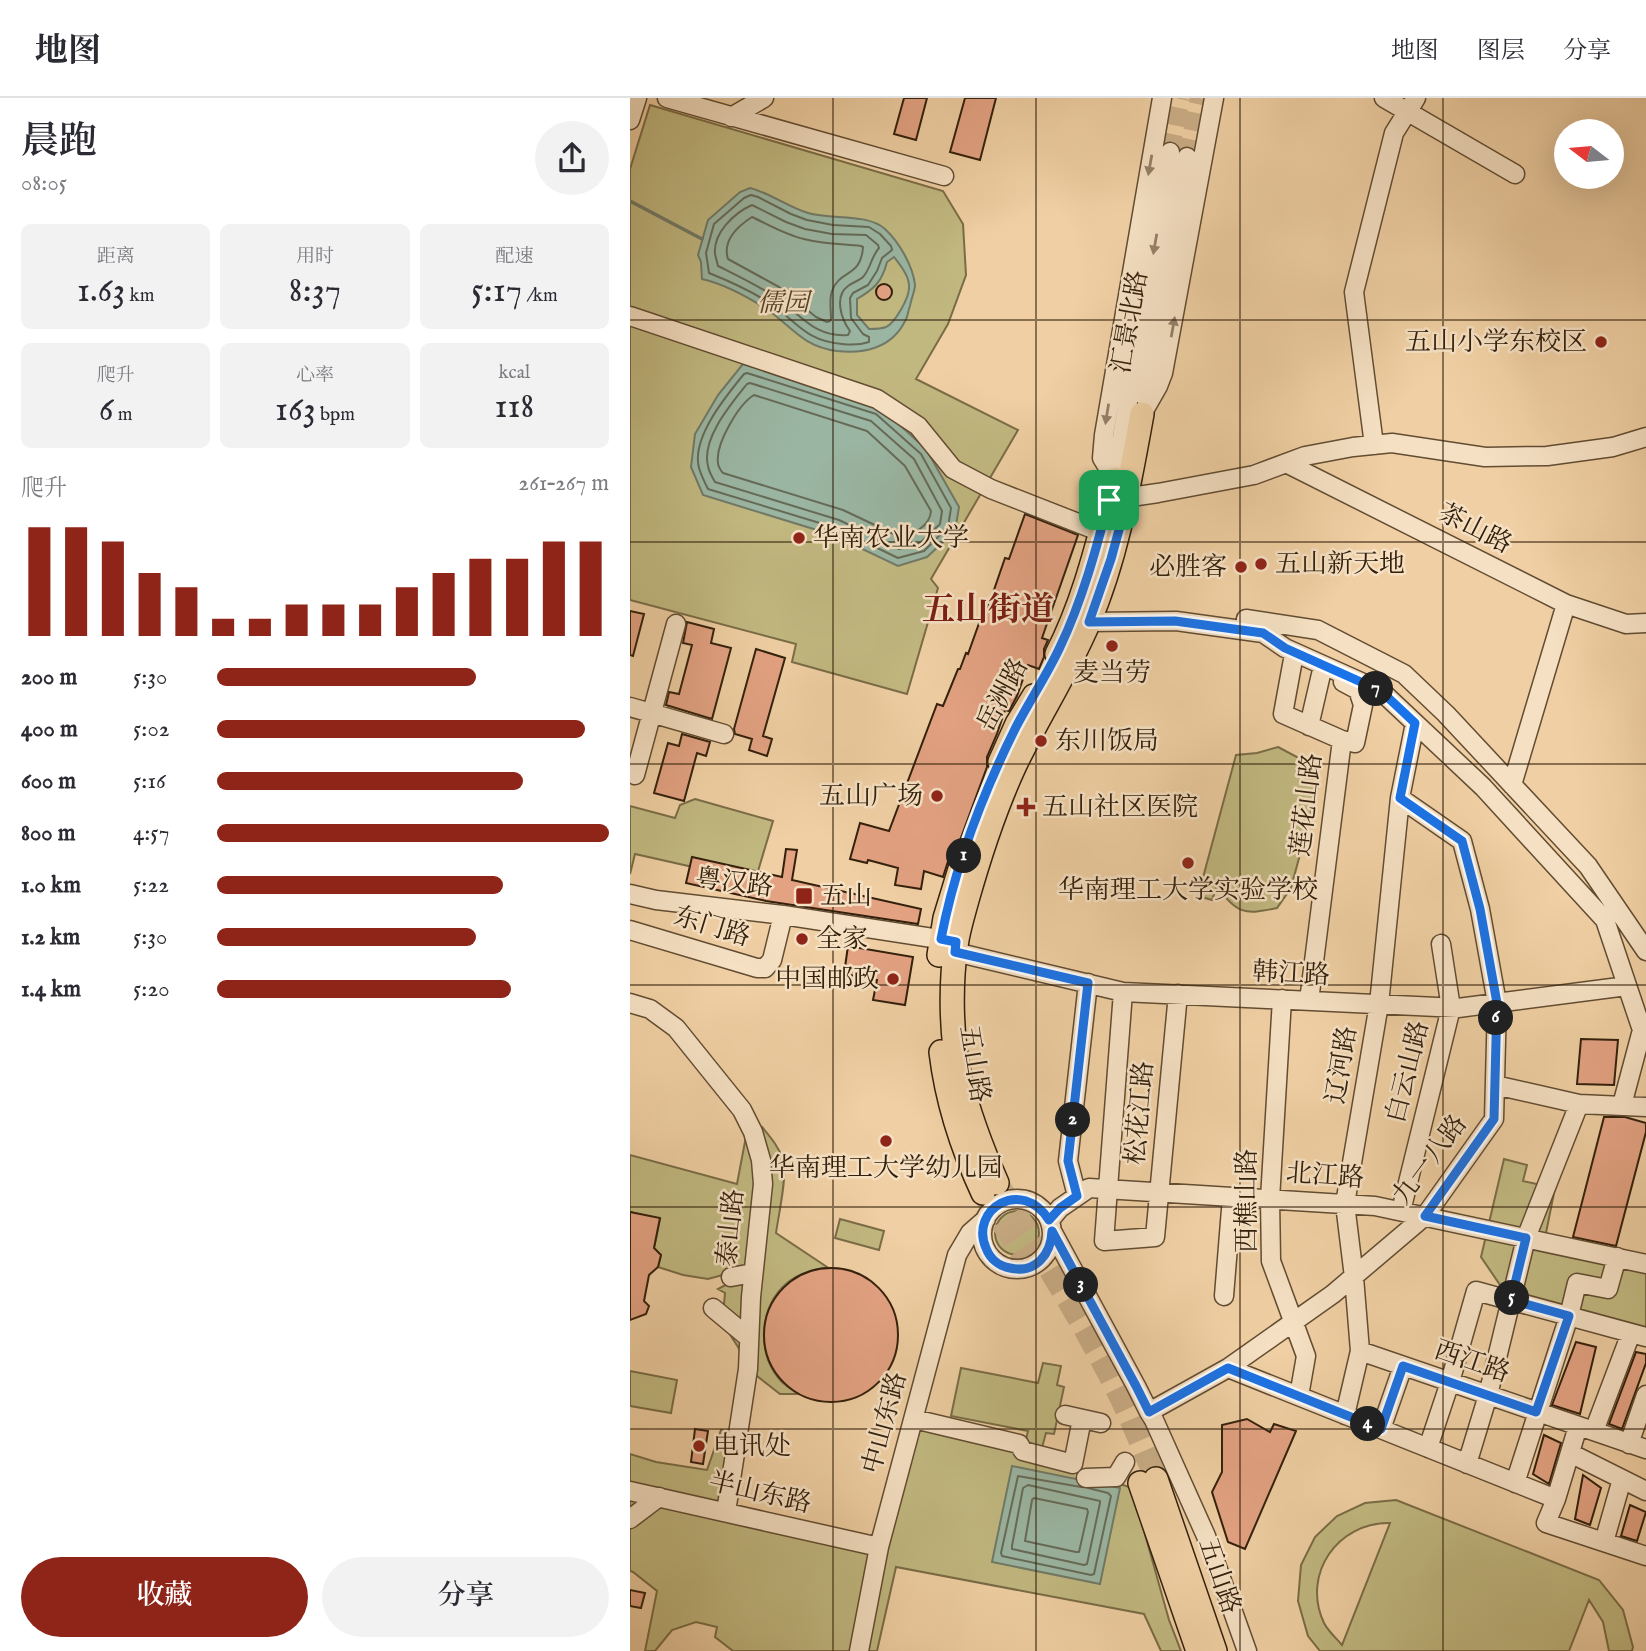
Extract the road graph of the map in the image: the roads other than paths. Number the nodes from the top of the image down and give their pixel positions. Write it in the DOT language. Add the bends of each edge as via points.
graph roads {
  1 [pos="636,98"];
  2 [pos="667,98"];
  3 [pos="764,98"];
  4 [pos="1162,98"];
  5 [pos="1214,98"];
  6 [pos="1384,98"];
  7 [pos="1412,105"];
  8 [pos="731,117"];
  9 [pos="630,120"];
  10 [pos="1515,174"];
  11 [pos="944,176"];
  12 [pos="630,316"];
  13 [pos="1142,414"];
  14 [pos="1646,437"];
  15 [pos="1374,445"];
  16 [pos="1286,463"];
  17 [pos="1117,492"];
  18 [pos="1101,532"];
  19 [pos="1566,604"];
  20 [pos="1175,621"];
  21 [pos="1089,622"];
  22 [pos="1646,623"];
  23 [pos="677,624"];
  24 [pos="1289,651"];
  25 [pos="1322,670"];
  26 [pos="630,707"];
  27 [pos="652,713"];
  28 [pos="1415,723"];
  29 [pos="1309,726"];
  30 [pos="724,734"];
  31 [pos="1342,740"];
  32 [pos="635,775"];
  33 [pos="1512,785"];
  34 [pos="1400,798"];
  35 [pos="630,894"];
  36 [pos="783,915"];
  37 [pos="630,930"];
  38 [pos="951,944"];
  39 [pos="1441,944"];
  40 [pos="1646,951"];
  41 [pos="1088,983"];
  42 [pos="1627,986"];
  43 [pos="1123,992"];
  44 [pos="1178,994"];
  45 [pos="1282,999"];
  46 [pos="1308,1001"];
  47 [pos="630,1003"];
  48 [pos="1497,1003"];
  49 [pos="1379,1004"];
  50 [pos="1451,1008"];
  51 [pos="1495,1085"];
  52 [pos="1579,1104"];
  53 [pos="1622,1105"];
  54 [pos="1646,1107"];
  55 [pos="990,1188"];
  56 [pos="1107,1189"];
  57 [pos="1159,1192"];
  58 [pos="1077,1196"];
  59 [pos="1232,1196"];
  60 [pos="1270,1199"];
  61 [pos="1345,1204"];
  62 [pos="1401,1211"];
  63 [pos="1425,1216"];
  64 [pos="986,1219"];
  65 [pos="1051,1225"];
  66 [pos="1526,1238"];
  67 [pos="1617,1257"];
  68 [pos="1646,1264"];
  69 [pos="754,1273"];
  70 [pos="731,1277"];
  71 [pos="1354,1277"];
  72 [pos="1224,1296"];
  73 [pos="1511,1300"];
  74 [pos="713,1308"];
  75 [pos="1569,1316"];
  76 [pos="1294,1322"];
  77 [pos="1638,1335"];
  78 [pos="749,1338"];
  79 [pos="1360,1351"];
  80 [pos="1403,1366"];
  81 [pos="1228,1368"];
  82 [pos="1450,1382"];
  83 [pos="1488,1395"];
  84 [pos="1646,1395"];
  85 [pos="1299,1396"];
  86 [pos="1149,1412"];
  87 [pos="1536,1412"];
  88 [pos="1345,1415"];
  89 [pos="914,1419"];
  90 [pos="1101,1423"];
  91 [pos="1381,1429"];
  92 [pos="1586,1429"];
  93 [pos="1638,1446"];
  94 [pos="1427,1448"];
  95 [pos="1570,1453"];
  96 [pos="1125,1462"];
  97 [pos="1467,1464"];
  98 [pos="1086,1478"];
  99 [pos="1622,1479"];
  100 [pos="1514,1483"];
  101 [pos="630,1491"];
  102 [pos="1646,1491"];
  103 [pos="659,1497"];
  104 [pos="1556,1499"];
  105 [pos="726,1512"];
  106 [pos="630,1519"];
  107 [pos="1604,1542"];
  108 [pos="879,1547"];
  109 [pos="1646,1556"];
  110 [pos="859,1651"];
  111 [pos="1198,1651"];
  112 [pos="1215,1651"];
  113 [pos="1247,1651"];
  1 -- 9 [label="street"];
  2 -- 8 [label="street"];
  3 -- 8 [label="street"];
  4 -- 17 [label="street, one-way" via="1104,435 1102,458"];
  13 -- 5 [label="street, one-way" via="1163,373"];
  6 -- 7 [label="street"];
  7 -- 10 [label="street"];
  7 -- 15 [label="street" via="1394,133 1354,292"];
  8 -- 11 [label="street"];
  12 -- 18 [label="street" via="877,399 918,426 953,469"];
  13 -- 17 [label="main road, 汇景北路"];
  13 -- 17 [label="street, 汇景北路, one-way" via="1179,155"];
  14 -- 15 [label="street" via="1613,447 1548,456 1485,457 1392,443"];
  15 -- 16 [label="street"];
  16 -- 17 [label="street" via="1254,475 1158,493"];
  16 -- 19 [label="street, 茶山路"];
  17 -- 18 [label="main road, 岳洲路"];
  17 -- 21 [label="main road, 岳洲路" via="1111,559"];
  18 -- 38 [label="main road, 岳洲路" via="1060,647 1017,724 966,848 945,918"];
  19 -- 22 [label="street, 茶山路" via="1626,624"];
  19 -- 33 [label="street"];
  20 -- 21 [label="street"];
  20 -- 24 [label="street" via="1263,633"];
  20 -- 33 [label="street" via="1247,619 1318,630 1404,674"];
  21 -- 38 [label="main road, 岳洲路" via="1014,767"];
  23 -- 27 [label="street"];
  24 -- 25 [label="street"];
  24 -- 28 [label="street" via="1381,691"];
  24 -- 29 [label="street" via="1283,714"];
  25 -- 29 [label="street"];
  25 -- 31 [label="street" via="1358,690 1363,705 1355,743"];
  26 -- 27 [label="street"];
  27 -- 30 [label="street"];
  27 -- 32 [label="street"];
  28 -- 34 [label="street, 辽河路"];
  28 -- 42 [label="street" via="1483,787 1605,920"];
  29 -- 31 [label="street"];
  31 -- 46 [label="street, 莲花山路"];
  33 -- 40 [label="street" via="1588,866"];
  34 -- 48 [label="street, 九一八路" via="1462,841"];
  34 -- 49 [label="street, 辽河路"];
  35 -- 36 [label="street, 粤汉路"];
  36 -- 37 [label="street, 东门路" via="772,960 765,968"];
  36 -- 38 [label="street, 粤汉路"];
  38 -- 41 [label="street, 韩江路"];
  38 -- 55 [label="main road, 五山路" via="960,1075"];
  39 -- 50 [label="street, 白云山路"];
  41 -- 43 [label="street, 韩江路"];
  41 -- 58 [label="street" via="1068,1161"];
  42 -- 48 [label="street, 韩江路"];
  42 -- 53 [label="street" via="1642,1030"];
  43 -- 44 [label="street, 韩江路"];
  43 -- 56 [label="street"];
  44 -- 45 [label="street, 韩江路"];
  44 -- 57 [label="street, 松花江路"];
  45 -- 46 [label="street, 韩江路"];
  45 -- 60 [label="street, 西樵山路"];
  46 -- 49 [label="street, 韩江路"];
  47 -- 69 [label="street, 泰山路" via="650,1009 676,1028 742,1110 753,1132 763,1185"];
  48 -- 50 [label="street, 韩江路"];
  48 -- 51 [label="street, 九一八路"];
  49 -- 50 [label="street, 韩江路"];
  49 -- 61 [label="street, 辽河路"];
  50 -- 62 [label="street, 白云山路"];
  51 -- 52 [label="street"];
  51 -- 63 [label="street, 九一八路" via="1494,1119"];
  52 -- 53 [label="street"];
  52 -- 66 [label="street"];
  53 -- 54 [label="street"];
  56 -- 57 [label="street, 北江路"];
  56 -- 57 [label="street, 松花江路" via="1104,1241 1155,1237"];
  56 -- 58 [label="street, 北江路" via="1089,1188"];
  57 -- 59 [label="street, 北江路"];
  58 -- 65 [label="street, 北江路" via="1060,1208"];
  59 -- 60 [label="street, 北江路"];
  59 -- 72 [label="street"];
  60 -- 61 [label="street, 北江路"];
  60 -- 76 [label="street, 西樵山路" via="1271,1261"];
  61 -- 62 [label="street, 北江路"];
  61 -- 71 [label="street, 辽河路"];
  62 -- 63 [label="street, 北江路"];
  63 -- 66 [label="street, 北江路"];
  63 -- 71 [label="street, 九一八路"];
  64 -- 65 [label="street" via="1001,1203 1024,1199 1043,1210"];
  64 -- 65 [label="street" via="982,1230 987,1252 1016,1270 1028,1268 1047,1254"];
  64 -- 89 [label="street, 中山东路" via="970,1233 957,1255"];
  65 -- 86 [label="street"];
  66 -- 67 [label="street, 北江路"];
  66 -- 73 [label="street"];
  67 -- 68 [label="street, 北江路"];
  67 -- 75 [label="street" via="1608,1289 1577,1283"];
  69 -- 70 [label="street"];
  69 -- 78 [label="street, 泰山路"];
  71 -- 76 [label="street, 九一八路"];
  71 -- 79 [label="street, 辽河路"];
  73 -- 75 [label="street"];
  73 -- 82 [label="street" via="1476,1291"];
  73 -- 83 [label="street"];
  74 -- 78 [label="street"];
  75 -- 77 [label="street"];
  75 -- 87 [label="street"];
  76 -- 81 [label="street, 九一八路"];
  76 -- 85 [label="street, 西樵山路" via="1306,1356"];
  77 -- 92 [label="street"];
  78 -- 105 [label="street, 泰山路"];
  79 -- 80 [label="street, 西江路"];
  79 -- 88 [label="street, 辽河路"];
  80 -- 82 [label="street, 西江路"];
  80 -- 91 [label="street"];
  81 -- 85 [label="street"];
  81 -- 86 [label="street, 九一八路"];
  82 -- 83 [label="street, 西江路"];
  82 -- 94 [label="street"];
  83 -- 87 [label="street, 西江路"];
  83 -- 97 [label="street"];
  84 -- 93 [label="street"];
  85 -- 88 [label="street"];
  86 -- 113 [label="street" via="1206,1536"];
  87 -- 92 [label="street, 西江路"];
  87 -- 100 [label="street"];
  88 -- 91 [label="street"];
  89 -- 90 [label="street" via="1019,1444 1023,1451 1073,1464 1073,1417"];
  89 -- 108 [label="street, 中山东路"];
  91 -- 94 [label="street"];
  92 -- 93 [label="street, 西江路"];
  92 -- 95 [label="street"];
  94 -- 97 [label="street"];
  95 -- 99 [label="street"];
  95 -- 104 [label="street"];
  96 -- 98 [label="street" via="1116,1477"];
  97 -- 100 [label="street"];
  99 -- 102 [label="street"];
  99 -- 107 [label="street"];
  100 -- 104 [label="street"];
  101 -- 103 [label="street, 半山东路"];
  103 -- 105 [label="street, 半山东路"];
  103 -- 106 [label="street"];
  104 -- 107 [label="street" via="1546,1523"];
  105 -- 108 [label="street, 半山东路"];
  107 -- 109 [label="street"];
  108 -- 110 [label="street, 中山东路"];
  111 -- 112 [label="main road, 五山路" via="1148,1481"];
}
